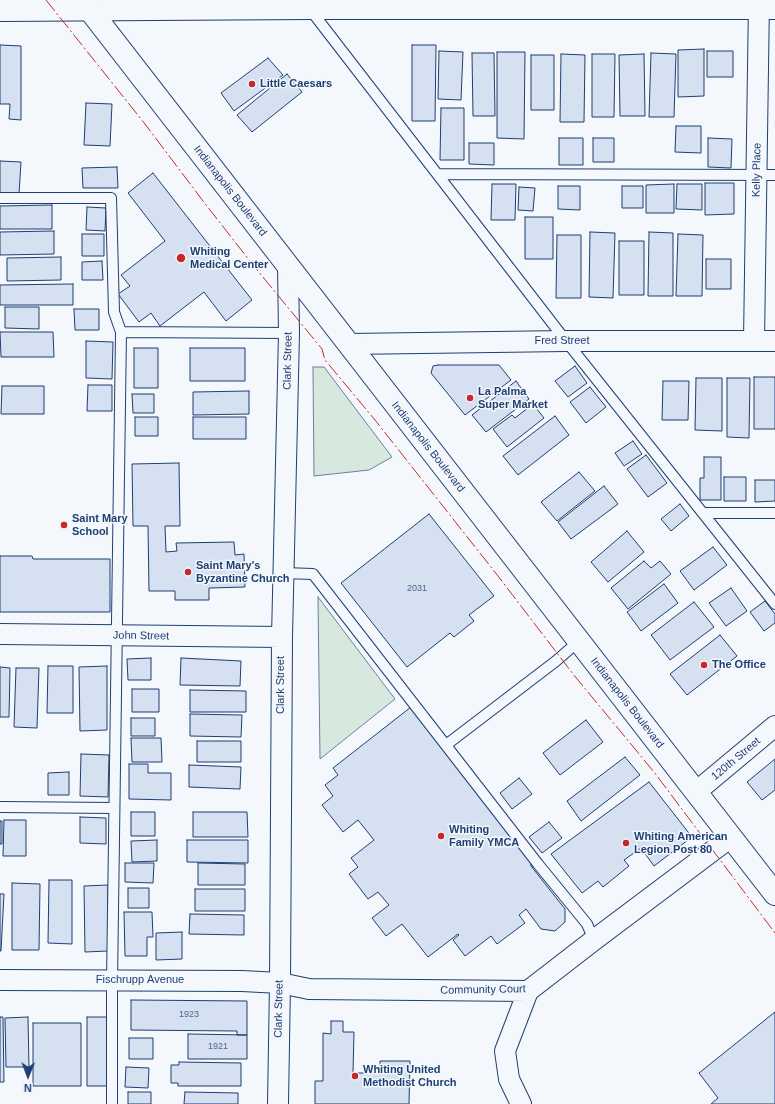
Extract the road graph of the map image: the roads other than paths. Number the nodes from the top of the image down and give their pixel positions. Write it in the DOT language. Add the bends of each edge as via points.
graph roads {
  1 [pos="85,4"];
  2 [pos="228,4"];
  3 [pos="365,4"];
  4 [pos="765,5"];
  5 [pos="308,8"];
  6 [pos="0,10"];
  7 [pos="438,174"];
  8 [pos="766,175"];
  9 [pos="0,198"];
  10 [pos="288,266"];
  11 [pos="121,332"];
  12 [pos="289,333"];
  13 [pos="566,341"];
  14 [pos="754,341"];
  15 [pos="775,341"];
  16 [pos="348,344"];
  17 [pos="703,513"];
  18 [pos="775,513"];
  19 [pos="283,573"];
  20 [pos="775,604"];
  21 [pos="0,634"];
  22 [pos="116,635"];
  23 [pos="282,637"];
  24 [pos="579,642"];
  25 [pos="775,726"];
  26 [pos="446,745"];
  27 [pos="696,792"];
  28 [pos="0,807"];
  29 [pos="114,808"];
  30 [pos="731,837"];
  31 [pos="775,894"];
  32 [pos="594,940"];
  33 [pos="0,980"];
  34 [pos="112,980"];
  35 [pos="280,983"];
  36 [pos="528,991"];
  37 [pos="112,1104"];
  38 [pos="278,1104"];
  39 [pos="521,1104"];
  1 -- 2 [label="main road"];
  1 -- 6 [label="main road"];
  1 -- 10 [label="main road, Indianapolis Boulevard"];
  2 -- 5 [label="main road"];
  3 -- 4 [label="main road"];
  3 -- 5 [label="main road"];
  4 -- 8 [label="street, Kelly Place"];
  5 -- 7 [label="lane"];
  7 -- 8 [label="lane"];
  7 -- 13 [label="lane"];
  8 -- 14 [label="street, Kelly Place"];
  9 -- 11 [label="lane" via="112,198 114,312"];
  10 -- 12 [label="street, Clark Street"];
  10 -- 16 [label="main road, Indianapolis Boulevard"];
  11 -- 12 [label="lane"];
  11 -- 22 [label="lane"];
  12 -- 19 [label="street, Clark Street"];
  13 -- 14 [label="street, Fred Street"];
  13 -- 16 [label="street, Fred Street"];
  13 -- 17 [label="lane"];
  14 -- 15 [label="street, Fred Street"];
  16 -- 24 [label="main road, Indianapolis Boulevard"];
  17 -- 18 [label="lane"];
  17 -- 20 [label="lane"];
  19 -- 23 [label="street, Clark Street"];
  19 -- 26 [label="lane" via="313,574"];
  21 -- 22 [label="street, John Street"];
  22 -- 23 [label="street, John Street"];
  22 -- 29 [label="lane"];
  23 -- 35 [label="street, Clark Street"];
  24 -- 26 [label="lane"];
  24 -- 27 [label="main road, Indianapolis Boulevard"];
  25 -- 27 [label="street, 120th Street"];
  26 -- 32 [label="lane" via="587,924"];
  27 -- 30 [label="main road, Indianapolis Boulevard"];
  28 -- 29 [label="lane"];
  29 -- 34 [label="lane"];
  30 -- 31 [label="main road, Indianapolis Boulevard"];
  30 -- 32 [label="street, Community Court"];
  32 -- 36 [label="street, Community Court"];
  33 -- 34 [label="street, Fischrupp Avenue"];
  34 -- 35 [label="street, Fischrupp Avenue"];
  34 -- 37 [label="lane"];
  35 -- 36 [label="street, Community Court" via="309,989"];
  35 -- 38 [label="street, Clark Street"];
  36 -- 39 [label="street" via="505,1051 509,1080"];
}
